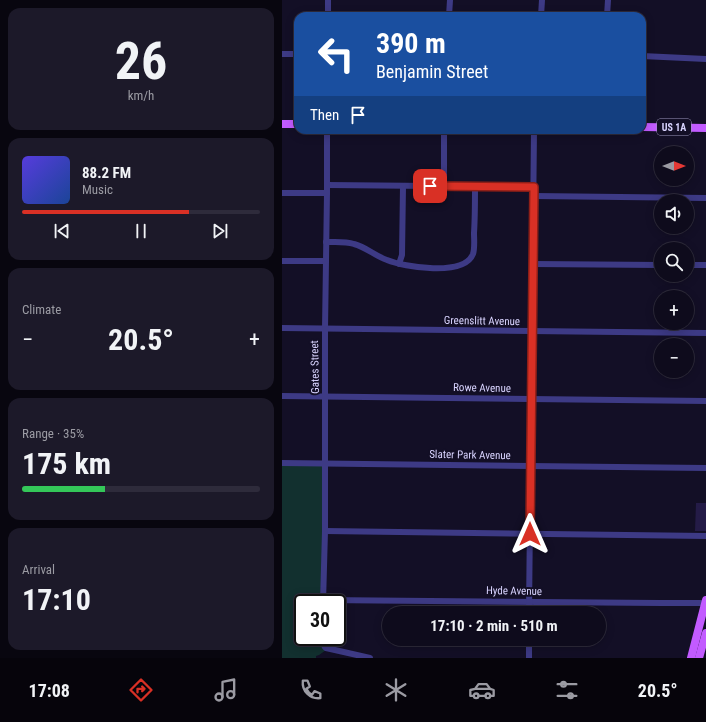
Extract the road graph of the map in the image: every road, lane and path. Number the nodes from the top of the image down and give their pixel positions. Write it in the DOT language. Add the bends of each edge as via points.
graph roads {
  1 [pos="328,0"];
  2 [pos="450,0"];
  3 [pos="542,0"];
  4 [pos="608,0"];
  5 [pos="328,12"];
  6 [pos="449,12"];
  7 [pos="541,12"];
  8 [pos="607,12"];
  9 [pos="282,54"];
  10 [pos="294,54"];
  11 [pos="646,56"];
  12 [pos="706,58"];
  13 [pos="282,124"];
  14 [pos="294,124"];
  15 [pos="646,127"];
  16 [pos="706,128"];
  17 [pos="327,134"];
  18 [pos="444,134"];
  19 [pos="534,134"];
  20 [pos="327,185"];
  21 [pos="403,186"];
  22 [pos="444,186"];
  23 [pos="475,187"];
  24 [pos="534,187"];
  25 [pos="282,193"];
  26 [pos="327,193"];
  27 [pos="534,196"];
  28 [pos="706,198"];
  29 [pos="326,242"];
  30 [pos="282,261"];
  31 [pos="326,261"];
  32 [pos="399,264"];
  33 [pos="533,264"];
  34 [pos="654,265"];
  35 [pos="694,265"];
  36 [pos="706,265"];
  37 [pos="282,328"];
  38 [pos="325,329"];
  39 [pos="532,331"];
  40 [pos="706,333"];
  41 [pos="282,396"];
  42 [pos="325,396"];
  43 [pos="532,399"];
  44 [pos="706,401"];
  45 [pos="282,463"];
  46 [pos="324,463"];
  47 [pos="531,466"];
  48 [pos="706,468"];
  49 [pos="325,531"];
  50 [pos="530,534"];
  51 [pos="706,536"];
  52 [pos="323,594"];
  53 [pos="346,601"];
  54 [pos="530,602"];
  55 [pos="705,602"];
  56 [pos="530,606"];
  57 [pos="706,633"];
  58 [pos="324,646"];
  59 [pos="529,646"];
  60 [pos="700,649"];
  61 [pos="370,658"];
  62 [pos="529,658"];
  63 [pos="691,658"];
  64 [pos="700,658"];
  1 -- 5 [label="street"];
  2 -- 6 [label="street"];
  3 -- 7 [label="street"];
  4 -- 8 [label="street"];
  9 -- 10 [label="street"];
  11 -- 12 [label="street"];
  13 -- 14 [label="main road"];
  15 -- 16 [label="main road, US 1A"];
  17 -- 20 [label="street, Gates Street"];
  18 -- 22 [label="street"];
  19 -- 24 [label="street"];
  20 -- 21 [label="street"];
  20 -- 26 [label="street, Gates Street"];
  21 -- 22 [label="street"];
  21 -- 32 [label="street" via="402,255"];
  22 -- 23 [label="street"];
  23 -- 24 [label="street"];
  23 -- 32 [label="street" via="474,244 473,254 469,260 461,266 451,268 421,268"];
  24 -- 27 [label="street"];
  25 -- 26 [label="street"];
  26 -- 29 [label="street, Gates Street"];
  27 -- 28 [label="street"];
  27 -- 33 [label="street"];
  29 -- 31 [label="street, Gates Street"];
  29 -- 32 [label="street" via="346,242 360,246"];
  30 -- 31 [label="street"];
  31 -- 38 [label="street, Gates Street"];
  33 -- 34 [label="street"];
  33 -- 39 [label="street"];
  35 -- 36 [label="street"];
  37 -- 38 [label="street, Greenslitt Avenue"];
  38 -- 39 [label="street, Greenslitt Avenue"];
  38 -- 42 [label="street, Gates Street"];
  39 -- 40 [label="street, Greenslitt Avenue"];
  39 -- 43 [label="street"];
  41 -- 42 [label="street, Rowe Avenue"];
  42 -- 43 [label="street, Rowe Avenue"];
  42 -- 46 [label="street, Gates Street"];
  43 -- 44 [label="street, Rowe Avenue"];
  43 -- 47 [label="street"];
  45 -- 46 [label="street, Slater Park Avenue"];
  46 -- 47 [label="street, Slater Park Avenue"];
  46 -- 49 [label="street, Gates Street"];
  47 -- 48 [label="street, Slater Park Avenue"];
  47 -- 50 [label="street"];
  49 -- 50 [label="street"];
  49 -- 52 [label="street, Gates Street"];
  50 -- 51 [label="street"];
  50 -- 54 [label="street"];
  53 -- 54 [label="street, Hyde Avenue"];
  54 -- 55 [label="street, Hyde Avenue"];
  54 -- 56 [label="street"];
  55 -- 60 [label="main road"];
  57 -- 60 [label="main road"];
  58 -- 61 [label="street"];
  59 -- 62 [label="street"];
  60 -- 63 [label="main road"];
  60 -- 64 [label="main road"];
}
